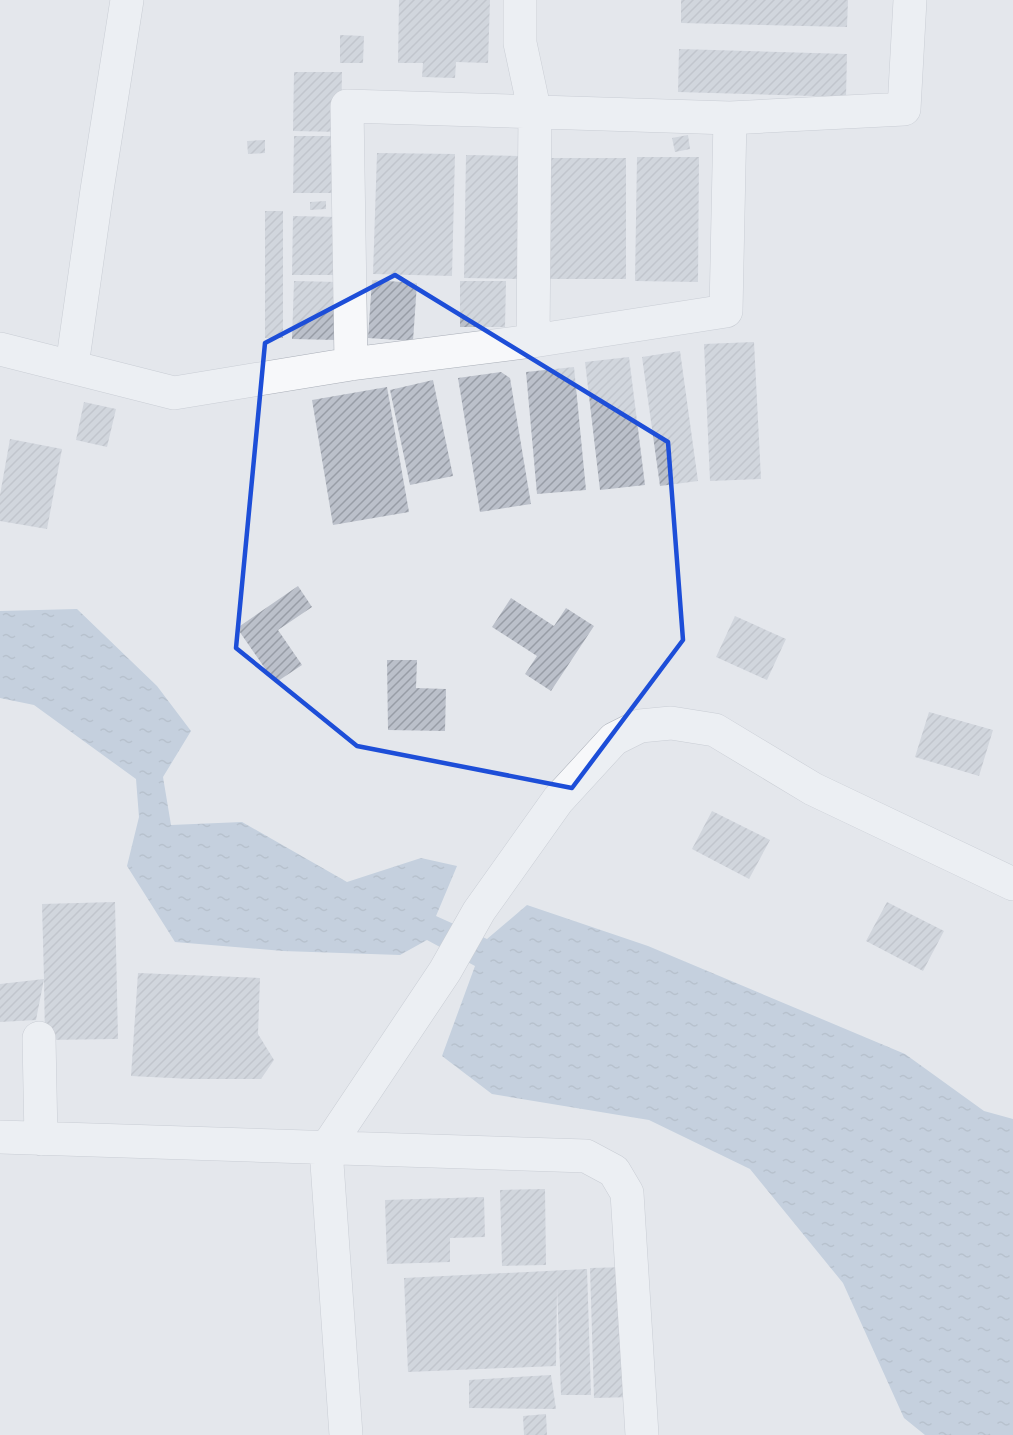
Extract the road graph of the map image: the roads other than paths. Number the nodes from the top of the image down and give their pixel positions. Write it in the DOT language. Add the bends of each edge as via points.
graph roads {
  1 [pos="127,0"];
  2 [pos="520,0"];
  3 [pos="910,0"];
  4 [pos="535,113"];
  5 [pos="730,118"];
  6 [pos="533,341"];
  7 [pos="0,349"];
  8 [pos="351,364"];
  9 [pos="72,366"];
  10 [pos="1013,885"];
  11 [pos="39,1038"];
  12 [pos="0,1137"];
  13 [pos="41,1139"];
  14 [pos="326,1149"];
  15 [pos="346,1435"];
  16 [pos="642,1435"];
  1 -- 9 [label="street"];
  2 -- 4 [label="street" via="520,43"];
  3 -- 5 [label="street" via="904,109"];
  4 -- 5 [label="street"];
  4 -- 6 [label="street"];
  4 -- 8 [label="street" via="347,106"];
  5 -- 6 [label="street" via="726,311"];
  6 -- 8 [label="street"];
  7 -- 9 [label="street"];
  8 -- 9 [label="street" via="174,393"];
  10 -- 14 [label="street" via="813,789 714,730 671,723 640,726 614,739 558,800 479,911 445,971"];
  11 -- 13 [label="street"];
  12 -- 13 [label="street"];
  13 -- 14 [label="street"];
  14 -- 15 [label="street"];
  14 -- 16 [label="street" via="586,1156 614,1171 627,1193"];
}
